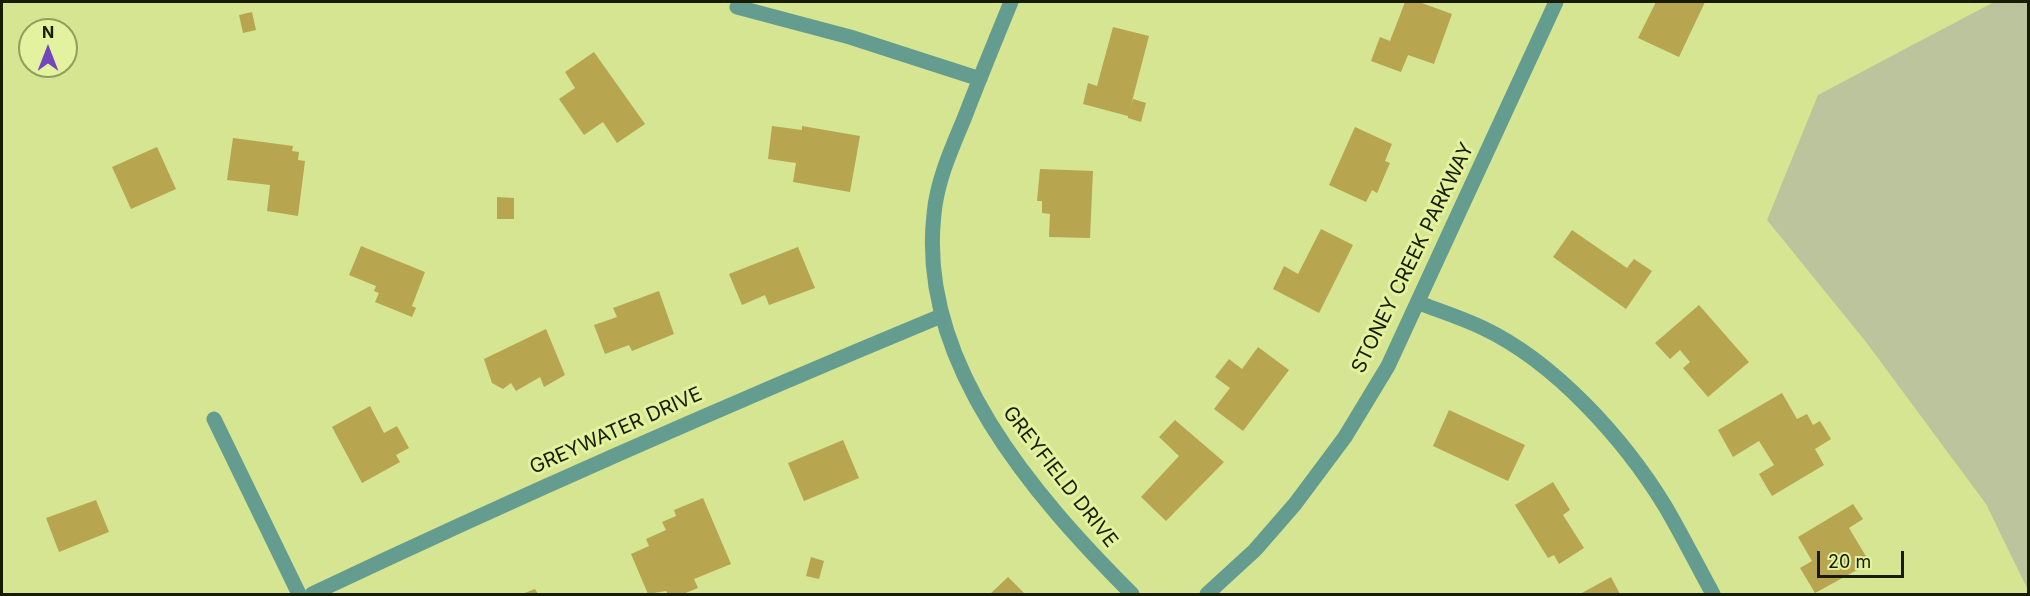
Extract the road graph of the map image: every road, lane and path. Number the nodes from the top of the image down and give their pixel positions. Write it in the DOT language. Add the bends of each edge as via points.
graph roads {
  1 [pos="1011,2"];
  2 [pos="1556,2"];
  3 [pos="737,7"];
  4 [pos="980,79"];
  5 [pos="1419,303"];
  6 [pos="941,316"];
  7 [pos="214,419"];
  8 [pos="299,594"];
  9 [pos="312,594"];
  10 [pos="1132,594"];
  11 [pos="1207,594"];
  12 [pos="1713,594"];
  1 -- 4 [label="street, GREYFIELD DRIVE"];
  2 -- 5 [label="street, STONEY CREEK PARKWAY"];
  3 -- 4 [label="street" via="850,37"];
  4 -- 6 [label="street, GREYFIELD DRIVE" via="941,176 934,214 932,262"];
  5 -- 11 [label="street, STONEY CREEK PARKWAY" via="1388,366 1345,436 1255,550"];
  5 -- 12 [label="street" via="1483,328 1516,346 1553,375 1632,459 1664,506"];
  6 -- 9 [label="street, GREYWATER DRIVE" via="614,454"];
  6 -- 10 [label="street, GREYFIELD DRIVE" via="953,353 980,407 1010,453 1094,556"];
  7 -- 8 [label="street"];
}
